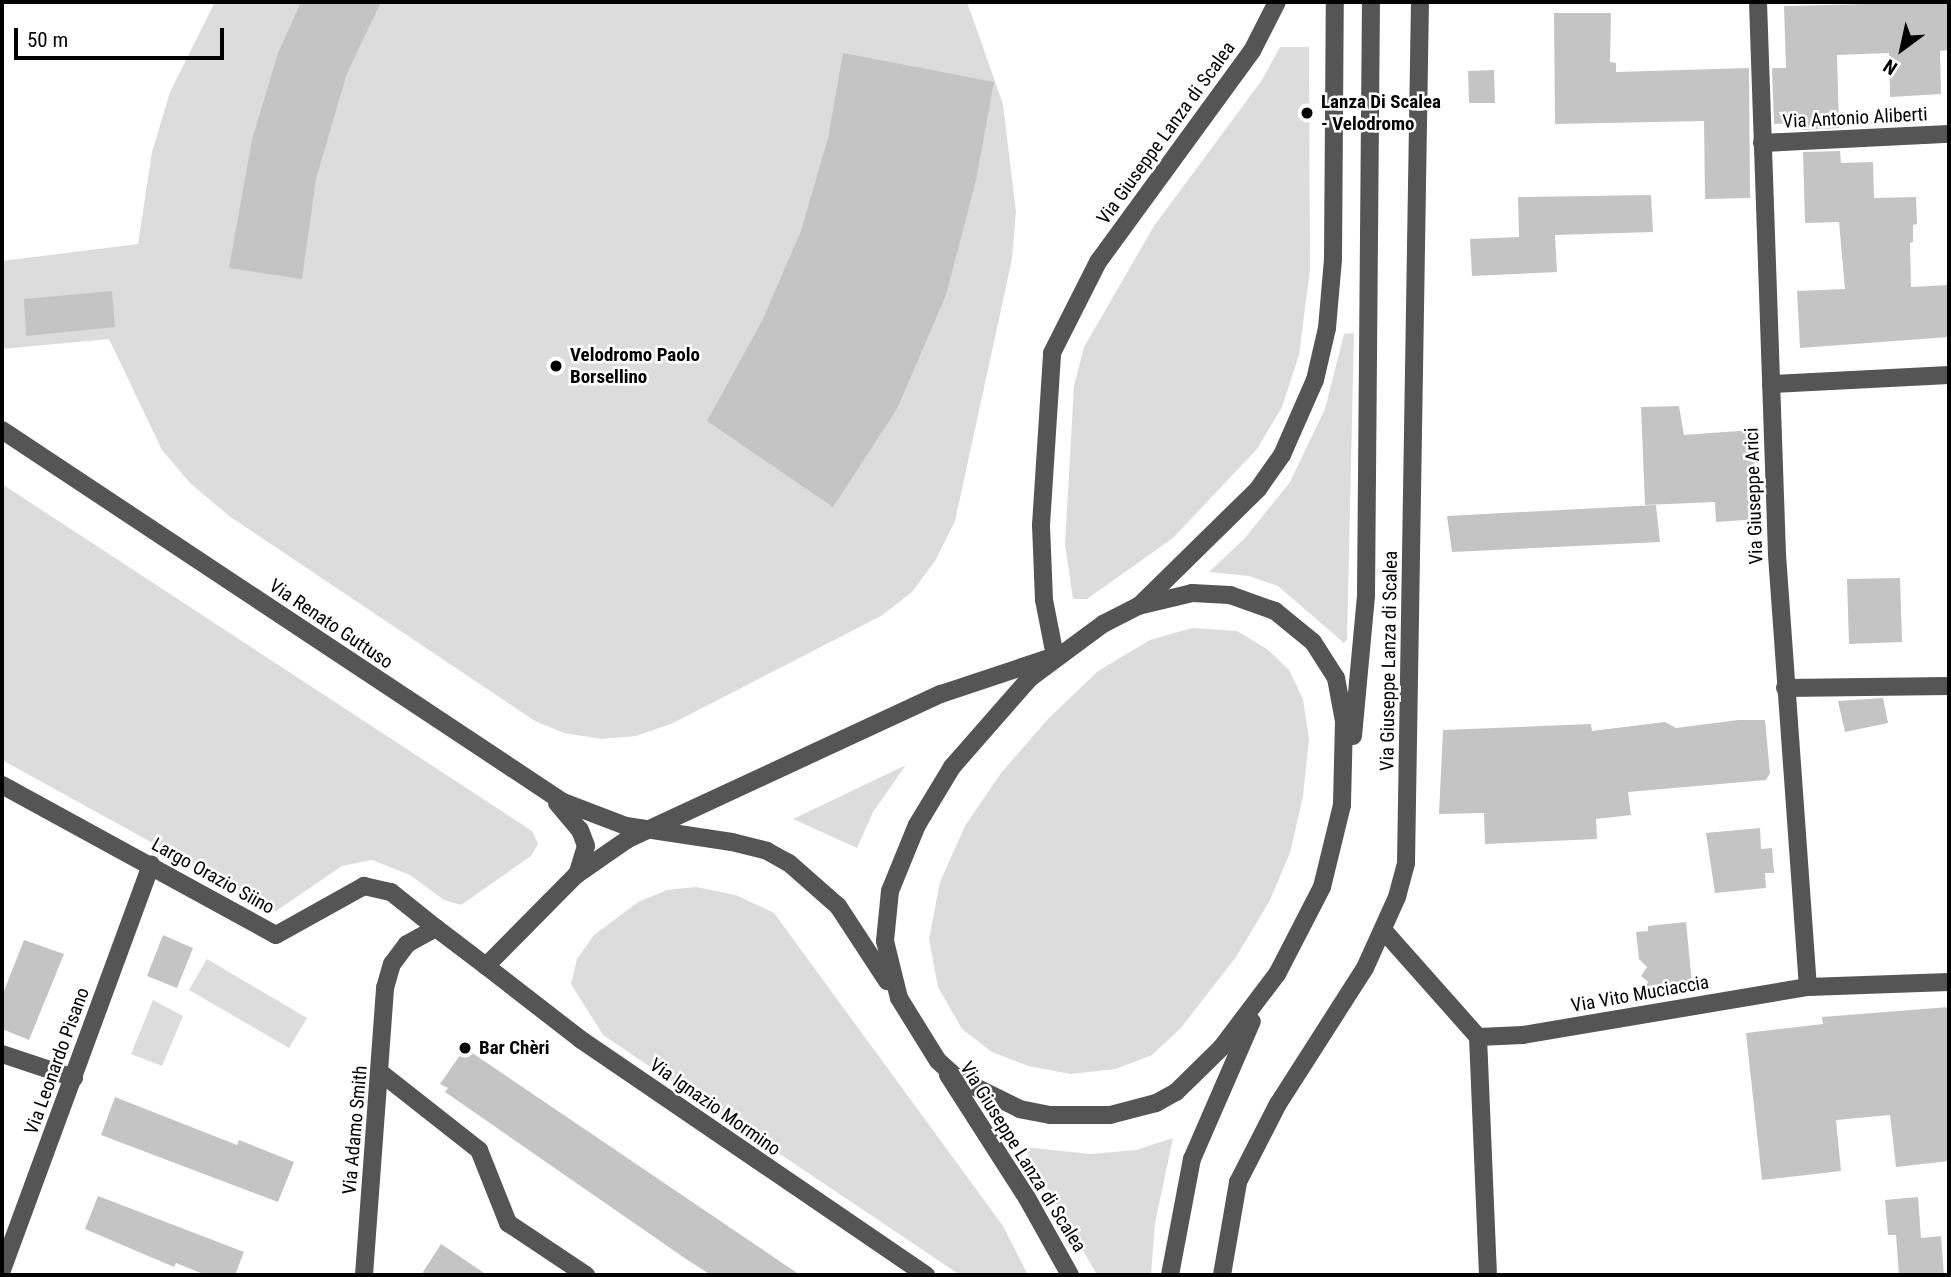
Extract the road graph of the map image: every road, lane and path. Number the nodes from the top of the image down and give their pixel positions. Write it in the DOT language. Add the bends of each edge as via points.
graph roads {
  1 [pos="1277,2"];
  2 [pos="1335,2"];
  3 [pos="1371,2"];
  4 [pos="1420,2"];
  5 [pos="1758,2"];
  6 [pos="1949,134"];
  7 [pos="1762,143"];
  8 [pos="1949,375"];
  9 [pos="1771,384"];
  10 [pos="2,430"];
  11 [pos="1138,606"];
  12 [pos="1055,656"];
  13 [pos="1949,686"];
  14 [pos="1785,688"];
  15 [pos="528,780"];
  16 [pos="2,785"];
  17 [pos="1342,805"];
  18 [pos="647,830"];
  19 [pos="151,865"];
  20 [pos="576,875"];
  21 [pos="436,928"];
  22 [pos="1384,931"];
  23 [pos="486,966"];
  24 [pos="1277,974"];
  25 [pos="1949,982"];
  26 [pos="1808,987"];
  27 [pos="899,998"];
  28 [pos="1478,1037"];
  29 [pos="2,1054"];
  30 [pos="939,1061"];
  31 [pos="381,1073"];
  32 [pos="74,1078"];
  33 [pos="2,1270"];
  34 [pos="364,1275"];
  35 [pos="586,1275"];
  36 [pos="926,1275"];
  37 [pos="1070,1275"];
  38 [pos="1170,1275"];
  39 [pos="1222,1275"];
  40 [pos="1488,1275"];
  1 -- 12 [label="street, Via Giuseppe Lanza di Scalea" via="1252,51 1098,262 1052,353 1041,525 1044,600"];
  2 -- 11 [label="street" via="1333,259 1327,328 1315,380 1282,455 1258,489"];
  3 -- 17 [label="street, Via Giuseppe Lanza di Scalea" via="1366,595 1359,695"];
  4 -- 22 [label="street, Via Giuseppe Lanza di Scalea" via="1408,830 1406,863"];
  5 -- 7 [label="street, Via Giuseppe Arici"];
  6 -- 7 [label="street, Via Antonio Aliberti"];
  7 -- 9 [label="street, Via Giuseppe Arici"];
  8 -- 9 [label="street"];
  9 -- 14 [label="street, Via Giuseppe Arici"];
  10 -- 15 [label="street, Via Renato Guttuso"];
  11 -- 12 [label="street"];
  11 -- 17 [label="street" via="1192,593 1230,595 1275,611 1314,642 1336,678 1342,699"];
  12 -- 18 [label="street" via="941,694"];
  12 -- 27 [label="street" via="998,711 952,767 900,860 886,915 889,968"];
  13 -- 14 [label="street"];
  14 -- 26 [label="street, Via Giuseppe Arici"];
  15 -- 18 [label="street, Via Renato Guttuso" via="599,818"];
  15 -- 20 [label="street" via="580,830 585,859"];
  16 -- 19 [label="street, Largo Orazio Siino"];
  17 -- 24 [label="street" via="1322,887"];
  18 -- 20 [label="street"];
  18 -- 27 [label="street, Via Renato Guttuso" via="732,842 768,851 789,863 838,906"];
  19 -- 21 [label="street, Largo Orazio Siino" via="276,935 364,886 391,892"];
  19 -- 32 [label="street, Via Leonardo Pisano"];
  20 -- 23 [label="street"];
  21 -- 23 [label="street, Via Ignazio Mormino"];
  21 -- 31 [label="street, Via Adamo Smith" via="407,944 392,964 385,988"];
  22 -- 28 [label="street"];
  22 -- 39 [label="street, Via Giuseppe Lanza di Scalea" via="1259,1137 1238,1182"];
  23 -- 36 [label="street, Via Ignazio Mormino" via="623,1069"];
  24 -- 30 [label="street" via="1201,1071 1166,1098 1133,1111 1085,1116 1020,1109 988,1096"];
  24 -- 38 [label="street" via="1206,1120 1181,1199"];
  25 -- 26 [label="street, Via Vito Muciaccia"];
  26 -- 28 [label="street, Via Vito Muciaccia" via="1523,1035"];
  27 -- 30 [label="street, Via Giuseppe Lanza di Scalea"];
  28 -- 40 [label="street"];
  29 -- 32 [label="street"];
  30 -- 37 [label="street, Via Giuseppe Lanza di Scalea" via="1027,1198"];
  31 -- 34 [label="street, Via Adamo Smith"];
  31 -- 35 [label="street" via="479,1150 508,1223"];
  32 -- 33 [label="street, Via Leonardo Pisano"];
}
